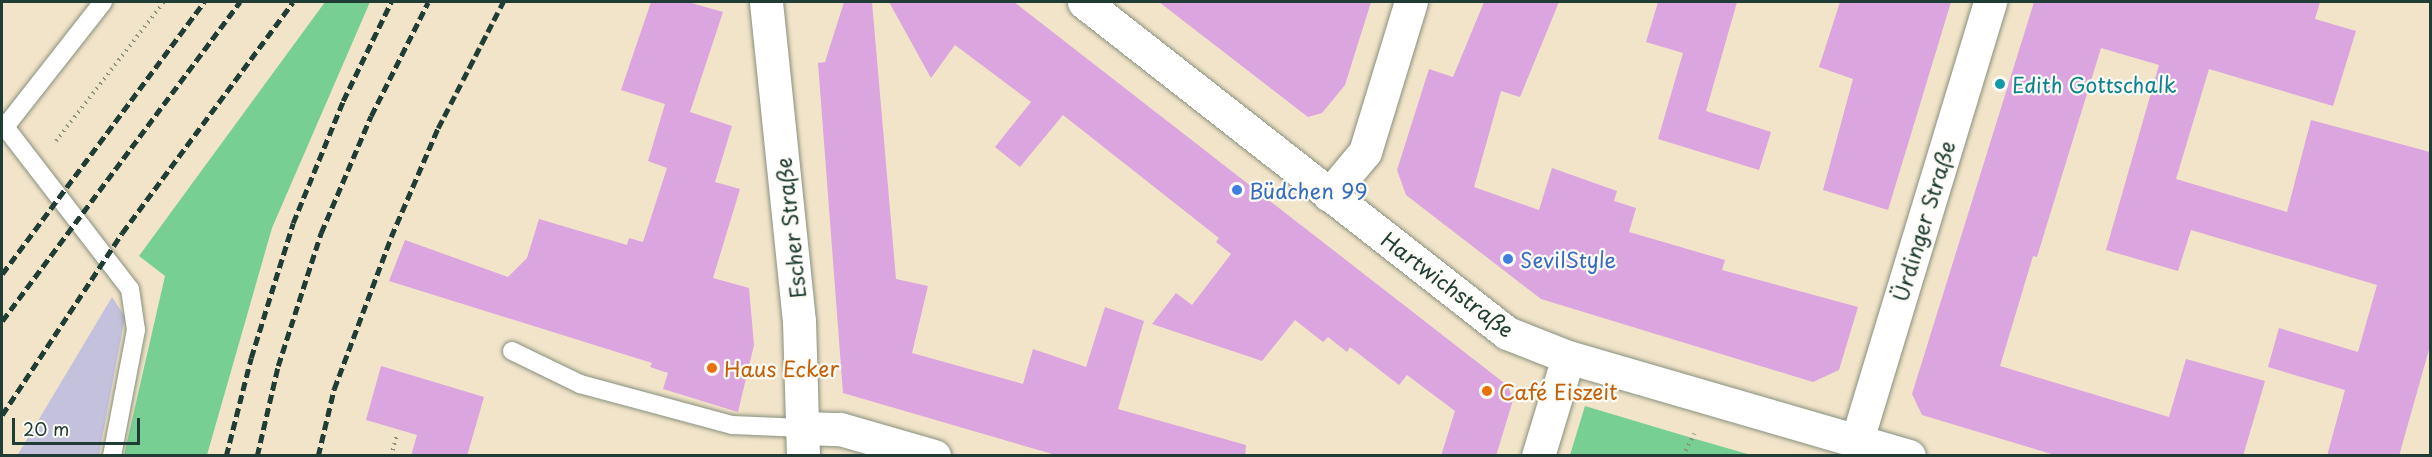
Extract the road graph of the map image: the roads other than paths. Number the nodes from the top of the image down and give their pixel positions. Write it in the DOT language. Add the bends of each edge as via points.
graph roads {
  1 [pos="103,2"];
  2 [pos="766,2"];
  3 [pos="1084,2"];
  4 [pos="1411,2"];
  5 [pos="1990,2"];
  6 [pos="3,125"];
  7 [pos="1329,195"];
  8 [pos="512,351"];
  9 [pos="1568,357"];
  10 [pos="1857,440"];
  11 [pos="803,442"];
  12 [pos="112,456"];
  13 [pos="934,456"];
  14 [pos="1538,456"];
  15 [pos="1909,456"];
  1 -- 6 [label="lane"];
  2 -- 11 [label="street, Escher Straße" via="799,321"];
  3 -- 7 [label="street, Hartwichstraße"];
  4 -- 7 [label="street" via="1365,152"];
  5 -- 10 [label="street, Ürdinger Straße"];
  6 -- 12 [label="lane" via="130,290 136,330"];
  7 -- 9 [label="street, Hartwichstraße" via="1507,333"];
  8 -- 11 [label="lane" via="580,384"];
  9 -- 10 [label="street, Hartwichstraße"];
  9 -- 14 [label="street"];
  10 -- 15 [label="street, Hartwichstraße"];
  11 -- 13 [label="street" via="840,429"];
}
